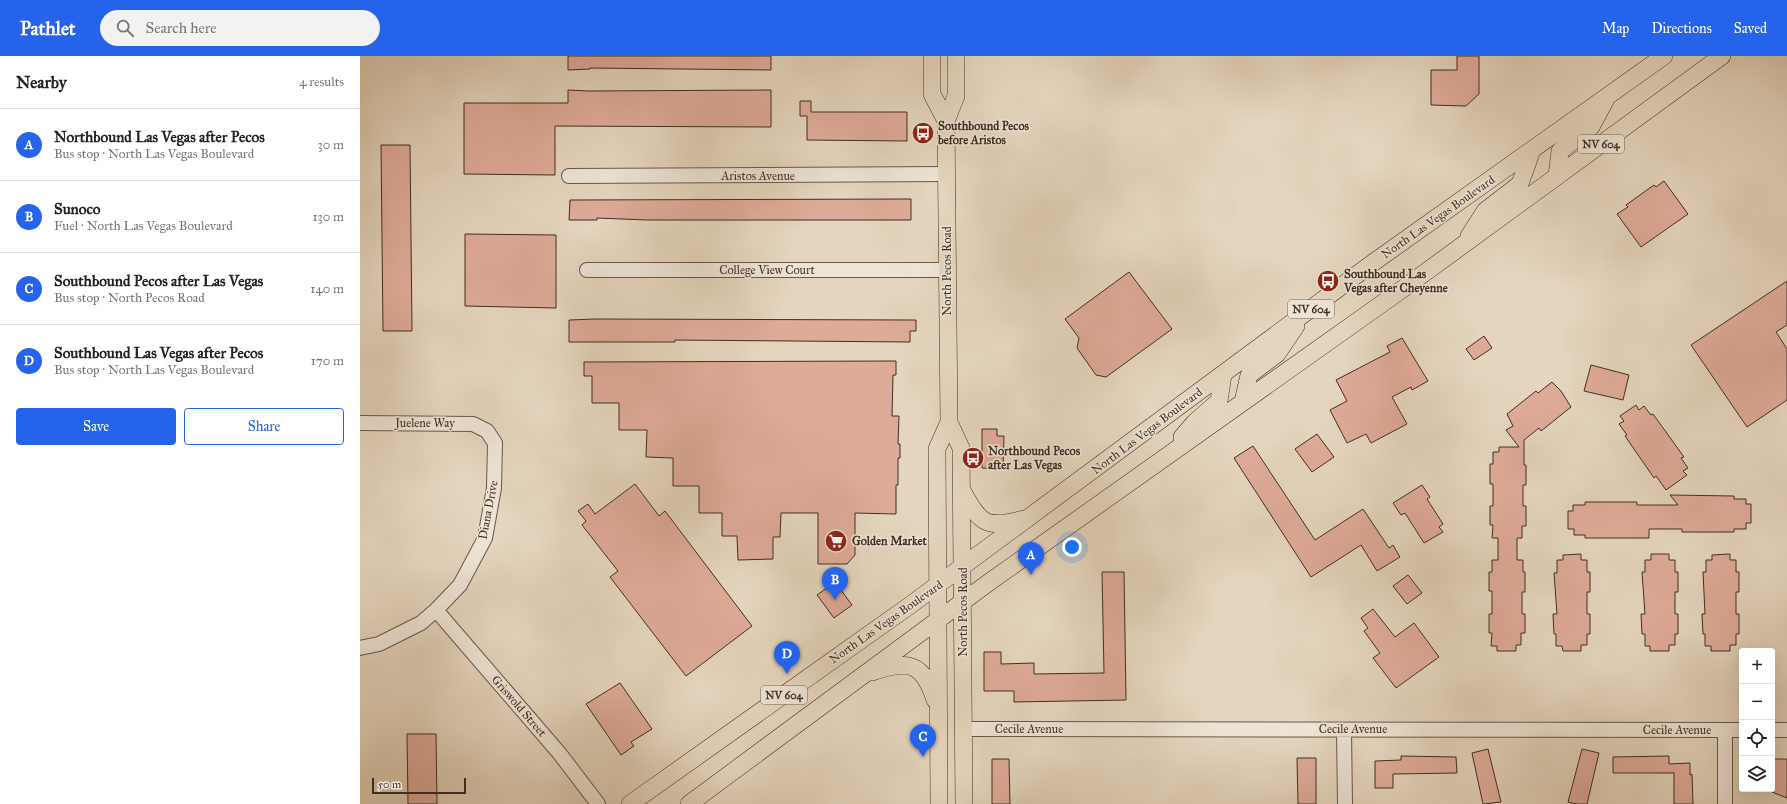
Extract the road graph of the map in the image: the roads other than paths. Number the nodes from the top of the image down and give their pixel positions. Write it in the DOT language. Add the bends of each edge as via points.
graph roads {
  1 [pos="932,56"];
  2 [pos="956,56"];
  3 [pos="1664,56"];
  4 [pos="1722,56"];
  5 [pos="1607,97"];
  6 [pos="946,121"];
  7 [pos="1532,150"];
  8 [pos="946,174"];
  9 [pos="569,176"];
  10 [pos="1557,176"];
  11 [pos="1464,245"];
  12 [pos="587,270"];
  13 [pos="947,270"];
  14 [pos="1302,316"];
  15 [pos="1223,375"];
  16 [pos="1243,402"];
  17 [pos="949,422"];
  18 [pos="360,423"];
  19 [pos="487,431"];
  20 [pos="1166,457"];
  21 [pos="961,489"];
  22 [pos="1030,518"];
  23 [pos="962,568"];
  24 [pos="938,585"];
  25 [pos="962,601"];
  26 [pos="436,610"];
  27 [pos="938,619"];
  28 [pos="360,648"];
  29 [pos="861,676"];
  30 [pos="939,709"];
  31 [pos="963,729"];
  32 [pos="1344,730"];
  33 [pos="1725,730"];
  34 [pos="1739,730"];
  35 [pos="1775,730"];
  36 [pos="1787,730"];
  37 [pos="658,784"];
  38 [pos="598,804"];
  39 [pos="630,804"];
  40 [pos="652,804"];
  41 [pos="689,804"];
  42 [pos="939,804"];
  43 [pos="964,804"];
  44 [pos="1345,804"];
  45 [pos="1725,804"];
  1 -- 6 [label="main road, North Pecos Road" via="932,94"];
  2 -- 6 [label="main road, North Pecos Road" via="956,96"];
  3 -- 5 [label="main road, North Las Vegas Boulevard / NV 604"];
  4 -- 10 [label="main road, NV 604"];
  5 -- 7 [label="main road, North Las Vegas Boulevard / NV 604"];
  5 -- 10 [label="main road" via="1591,127 1560,151"];
  6 -- 8 [label="main road, North Pecos Road"];
  7 -- 11 [label="main road" via="1520,184 1485,212"];
  7 -- 14 [label="main road, North Las Vegas Boulevard / NV 604"];
  8 -- 9 [label="street, Aristos Avenue"];
  8 -- 13 [label="main road, North Pecos Road"];
  10 -- 11 [label="main road, NV 604"];
  11 -- 16 [label="main road, NV 604"];
  12 -- 13 [label="street, College View Court"];
  13 -- 17 [label="main road, North Pecos Road"];
  14 -- 15 [label="main road, North Las Vegas Boulevard / NV 604"];
  14 -- 16 [label="main road" via="1277,354 1249,375"];
  15 -- 20 [label="main road" via="1219,401 1195,422"];
  15 -- 22 [label="main road, North Las Vegas Boulevard / NV 604"];
  16 -- 20 [label="main road, NV 604"];
  17 -- 21 [label="main road, North Pecos Road" via="961,448"];
  17 -- 24 [label="main road, North Pecos Road" via="937,449"];
  18 -- 19 [label="street, Juelene Way" via="473,424"];
  19 -- 26 [label="street, Diana Drive" via="495,443 494,488 485,538 460,584"];
  20 -- 25 [label="main road, NV 604"];
  21 -- 22 [label="main road" via="975,515 986,522 1006,524"];
  21 -- 23 [label="main road, North Pecos Road"];
  22 -- 23 [label="main road, North Las Vegas Boulevard / NV 604"];
  23 -- 24 [label="main road, North Las Vegas Boulevard / NV 604"];
  23 -- 25 [label="main road, North Pecos Road"];
  24 -- 27 [label="main road, North Pecos Road"];
  24 -- 37 [label="main road, North Las Vegas Boulevard / NV 604"];
  25 -- 27 [label="main road, NV 604"];
  25 -- 31 [label="main road, North Pecos Road"];
  26 -- 28 [label="street, Diana Drive" via="421,623 379,644"];
  26 -- 38 [label="street, Griswold Street" via="560,754"];
  27 -- 29 [label="main road, NV 604"];
  27 -- 30 [label="main road, North Pecos Road"];
  29 -- 30 [label="main road" via="882,668 911,666 920,670 928,682"];
  29 -- 41 [label="main road, NV 604"];
  30 -- 42 [label="main road, North Pecos Road"];
  31 -- 32 [label="street, Cecile Avenue"];
  31 -- 43 [label="main road, North Pecos Road"];
  32 -- 33 [label="street, Cecile Avenue"];
  32 -- 44 [label="street"];
  33 -- 34 [label="street, Cecile Avenue"];
  33 -- 45 [label="street"];
  35 -- 36 [label="street"];
  37 -- 39 [label="main road, North Las Vegas Boulevard / NV 604"];
  37 -- 40 [label="main road" via="659,791"];
}
